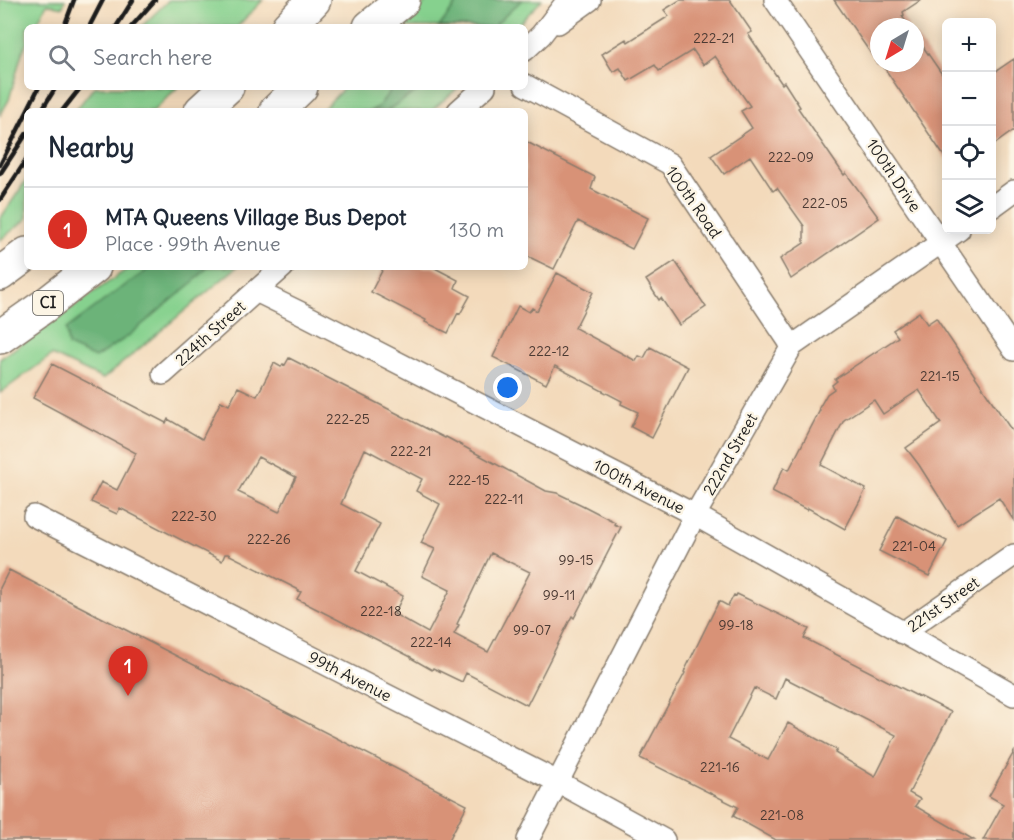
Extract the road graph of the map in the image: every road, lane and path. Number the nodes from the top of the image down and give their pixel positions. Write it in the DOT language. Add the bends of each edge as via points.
graph roads {
  1 [pos="314,0"];
  2 [pos="385,0"];
  3 [pos="403,0"];
  4 [pos="568,0"];
  5 [pos="590,0"];
  6 [pos="775,0"];
  7 [pos="291,24"];
  8 [pos="363,24"];
  9 [pos="374,24"];
  10 [pos="541,35"];
  11 [pos="528,47"];
  12 [pos="528,87"];
  13 [pos="224,90"];
  14 [pos="298,90"];
  15 [pos="482,90"];
  16 [pos="204,108"];
  17 [pos="279,108"];
  18 [pos="461,108"];
  19 [pos="1014,191"];
  20 [pos="996,204"];
  21 [pos="953,234"];
  22 [pos="940,242"];
  23 [pos="24,256"];
  24 [pos="90,270"];
  25 [pos="280,270"];
  26 [pos="0,274"];
  27 [pos="256,291"];
  28 [pos="0,337"];
  29 [pos="792,346"];
  30 [pos="1014,350"];
  31 [pos="163,374"];
  32 [pos="695,515"];
  33 [pos="34,516"];
  34 [pos="1014,555"];
  35 [pos="902,633"];
  36 [pos="1014,695"];
  37 [pos="558,782"];
  38 [pos="528,840"];
  39 [pos="664,840"];
  1 -- 7 [label="highway"];
  2 -- 8 [label="highway"];
  3 -- 9 [label="highway"];
  4 -- 10 [label="street"];
  5 -- 10 [label="street"];
  6 -- 22 [label="street, 100th Drive"];
  10 -- 11 [label="street"];
  12 -- 29 [label="street, 100th Road" via="670,164"];
  13 -- 16 [label="highway"];
  14 -- 17 [label="highway"];
  15 -- 18 [label="street"];
  19 -- 20 [label="street"];
  21 -- 22 [label="street, 222nd Street"];
  22 -- 29 [label="street, 222nd Street"];
  22 -- 30 [label="street, 100th Drive"];
  23 -- 26 [label="highway"];
  24 -- 28 [label="highway, CI"];
  25 -- 27 [label="street, 224th Street"];
  27 -- 31 [label="street, 224th Street"];
  27 -- 32 [label="street, 100th Avenue"];
  29 -- 32 [label="street, 222nd Street"];
  32 -- 35 [label="street, 100th Avenue"];
  32 -- 37 [label="street, 222nd Street"];
  33 -- 37 [label="street, 99th Avenue"];
  34 -- 35 [label="street, 221st Street"];
  35 -- 36 [label="street, 100th Avenue"];
  37 -- 38 [label="street, 222nd Street"];
  37 -- 39 [label="street, 99th Avenue"];
}
